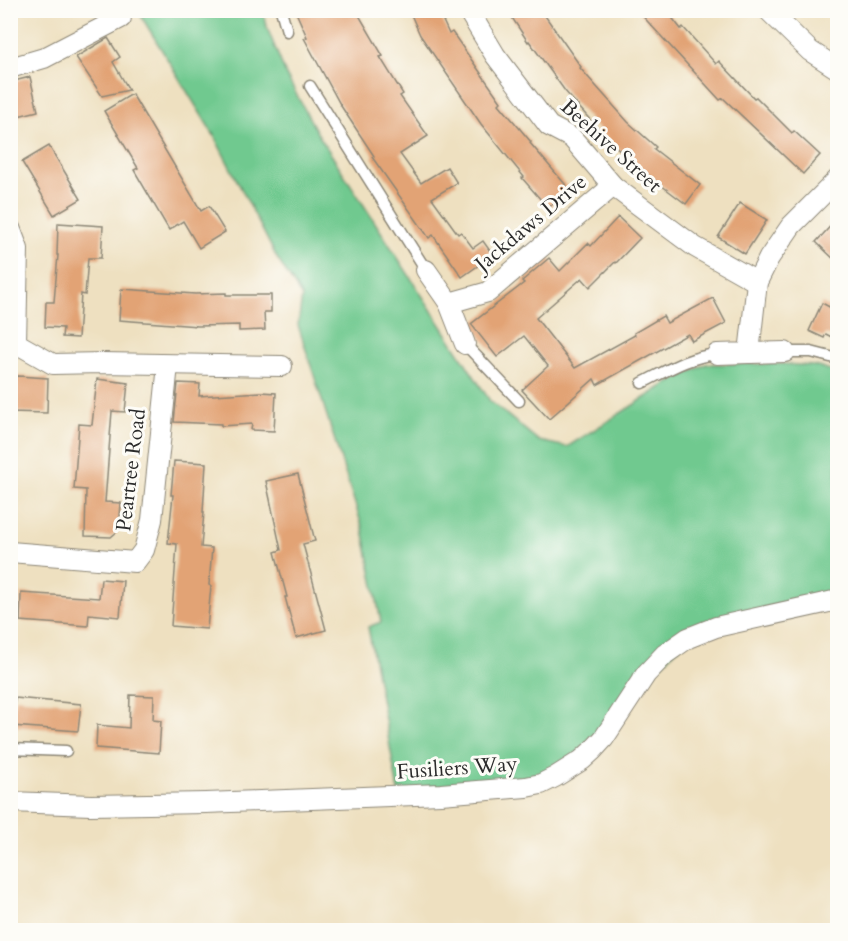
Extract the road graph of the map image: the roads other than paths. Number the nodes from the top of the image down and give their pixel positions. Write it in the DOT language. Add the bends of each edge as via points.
graph roads {
  1 [pos="281,10"];
  2 [pos="468,10"];
  3 [pos="768,10"];
  4 [pos="121,18"];
  5 [pos="287,31"];
  6 [pos="10,68"];
  7 [pos="837,69"];
  8 [pos="310,86"];
  9 [pos="837,179"];
  10 [pos="613,186"];
  11 [pos="10,228"];
  12 [pos="426,270"];
  13 [pos="757,282"];
  14 [pos="449,303"];
  15 [pos="465,344"];
  16 [pos="13,345"];
  17 [pos="785,351"];
  18 [pos="749,353"];
  19 [pos="717,354"];
  20 [pos="837,359"];
  21 [pos="168,364"];
  22 [pos="282,366"];
  23 [pos="642,383"];
  24 [pos="519,401"];
  25 [pos="10,552"];
  26 [pos="837,600"];
  27 [pos="10,749"];
  28 [pos="66,751"];
  29 [pos="10,802"];
  1 -- 5 [label="lane"];
  2 -- 10 [label="street, Beehive Street" via="495,55 549,126 572,138"];
  3 -- 7 [label="street" via="810,51"];
  4 -- 6 [label="street" via="44,58"];
  8 -- 12 [label="lane"];
  9 -- 13 [label="street" via="791,226"];
  10 -- 13 [label="street, Beehive Street" via="695,247"];
  10 -- 14 [label="street, Jackdaws Drive" via="488,292"];
  11 -- 16 [label="street" via="18,249"];
  12 -- 14 [label="street"];
  13 -- 18 [label="street"];
  14 -- 15 [label="street"];
  15 -- 24 [label="lane"];
  16 -- 21 [label="street" via="53,364"];
  17 -- 18 [label="street"];
  17 -- 20 [label="lane"];
  18 -- 19 [label="street"];
  19 -- 23 [label="lane" via="700,356"];
  21 -- 22 [label="street"];
  21 -- 25 [label="street, Peartree Road" via="152,520 144,550 135,562"];
  26 -- 29 [label="street, Fusiliers Way" via="716,627 688,638 646,674 593,750 541,784 441,794 228,802"];
  27 -- 28 [label="lane"];
}
